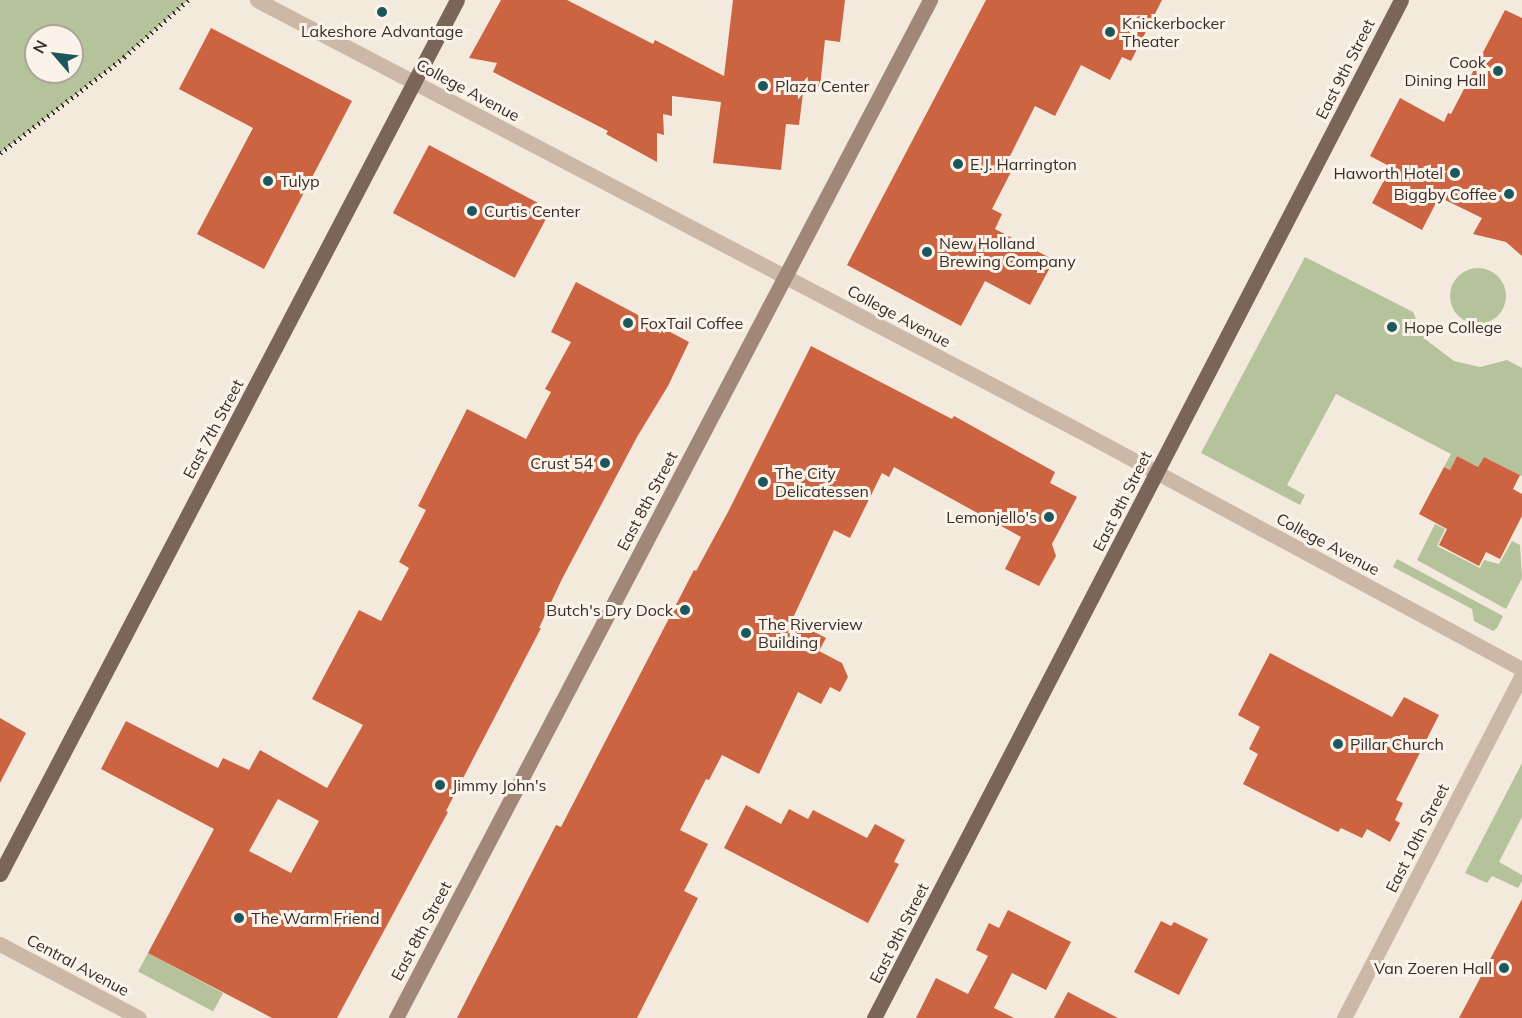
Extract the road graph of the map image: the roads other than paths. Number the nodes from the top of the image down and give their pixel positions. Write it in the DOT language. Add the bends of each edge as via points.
graph roads {
  1 [pos="256,0"];
  2 [pos="457,0"];
  3 [pos="930,0"];
  4 [pos="1401,0"];
  5 [pos="415,82"];
  6 [pos="786,277"];
  7 [pos="1157,472"];
  8 [pos="1522,669"];
  9 [pos="1522,674"];
  10 [pos="0,874"];
  11 [pos="0,944"];
  12 [pos="139,1018"];
  13 [pos="396,1018"];
  14 [pos="874,1018"];
  15 [pos="1344,1018"];
  1 -- 5 [label="street, College Avenue"];
  2 -- 5 [label="main road, East 7th Street"];
  3 -- 6 [label="main road, East 8th Street"];
  4 -- 7 [label="main road, East 9th Street"];
  5 -- 6 [label="street, College Avenue"];
  5 -- 10 [label="main road, East 7th Street"];
  6 -- 7 [label="street, College Avenue"];
  6 -- 13 [label="main road, East 8th Street"];
  7 -- 8 [label="street, College Avenue"];
  7 -- 14 [label="main road, East 9th Street"];
  9 -- 15 [label="street, East 10th Street"];
  11 -- 12 [label="street, Central Avenue"];
}
